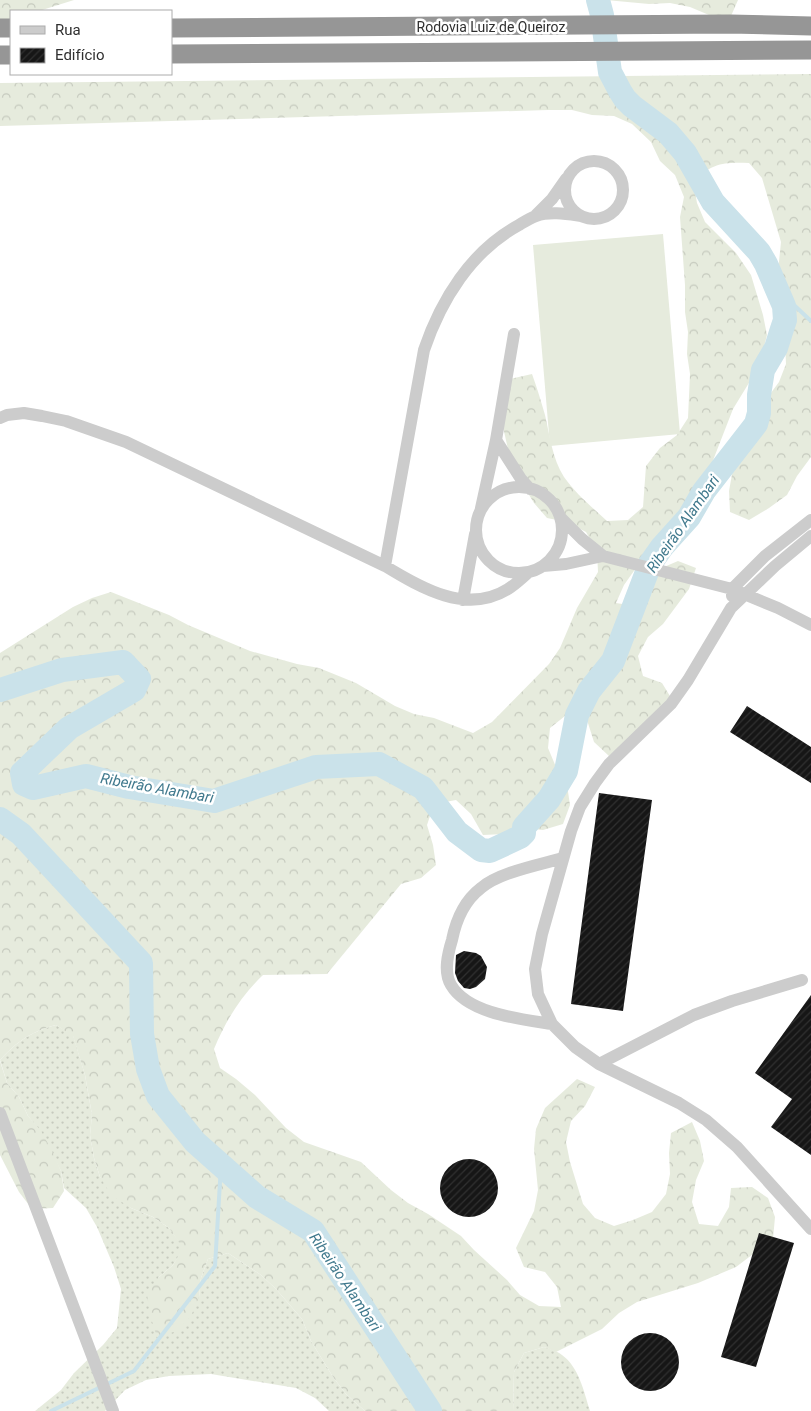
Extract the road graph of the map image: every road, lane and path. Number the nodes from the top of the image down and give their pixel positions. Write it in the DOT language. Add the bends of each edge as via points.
graph roads {
  1 [pos="811,14"];
  2 [pos="730,24"];
  3 [pos="811,26"];
  4 [pos="172,28"];
  5 [pos="811,52"];
  6 [pos="172,54"];
  7 [pos="568,176"];
  8 [pos="536,216"];
  9 [pos="581,216"];
  10 [pos="514,334"];
  11 [pos="0,418"];
  12 [pos="496,440"];
  13 [pos="530,489"];
  14 [pos="480,513"];
  15 [pos="560,517"];
  16 [pos="811,520"];
  17 [pos="476,529"];
  18 [pos="811,536"];
  19 [pos="609,557"];
  20 [pos="385,566"];
  21 [pos="543,566"];
  22 [pos="529,572"];
  23 [pos="732,589"];
  24 [pos="745,595"];
  25 [pos="463,600"];
  26 [pos="731,608"];
  27 [pos="811,625"];
  28 [pos="563,858"];
  29 [pos="802,980"];
  30 [pos="552,1024"];
  31 [pos="599,1064"];
  32 [pos="0,1113"];
  33 [pos="811,1229"];
  34 [pos="113,1411"];
  1 -- 2 [label="highway" via="777,15"];
  2 -- 3 [label="highway, Rodovia Luiz de Queiroz"];
  2 -- 4 [label="highway, Rodovia Luiz de Queiroz"];
  5 -- 6 [label="highway, Rodovia Luiz de Queiroz"];
  7 -- 8 [label="street"];
  7 -- 9 [label="street" via="565,195 568,204"];
  7 -- 9 [label="street" via="581,163 600,161 617,171 622,180 622,200 610,215 600,219"];
  8 -- 9 [label="street" via="557,213"];
  8 -- 20 [label="street" via="495,240 479,254 434,322 424,350"];
  10 -- 12 [label="street"];
  11 -- 20 [label="street" via="24,413 42,416 126,442"];
  12 -- 13 [label="street"];
  12 -- 14 [label="street"];
  13 -- 14 [label="street" via="501,492 486,502"];
  13 -- 15 [label="street" via="543,494"];
  14 -- 17 [label="street"];
  15 -- 19 [label="street" via="582,539"];
  15 -- 21 [label="street" via="560,544"];
  16 -- 23 [label="street" via="765,556"];
  17 -- 22 [label="street" via="486,558 513,573"];
  17 -- 25 [label="street"];
  18 -- 24 [label="street"];
  19 -- 21 [label="street"];
  19 -- 23 [label="street"];
  20 -- 25 [label="street" via="419,586"];
  21 -- 22 [label="street"];
  22 -- 25 [label="street" via="508,590 487,598"];
  23 -- 24 [label="street"];
  23 -- 26 [label="street"];
  24 -- 26 [label="street"];
  24 -- 27 [label="street"];
  26 -- 28 [label="street" via="671,704 609,764 594,783 580,807"];
  28 -- 30 [label="street" via="535,969 538,994"];
  28 -- 30 [label="street" via="506,875 482,886 467,901 455,923 447,968 450,984 463,998 484,1009"];
  29 -- 31 [label="street" via="694,1015"];
  30 -- 31 [label="street" via="575,1047"];
  31 -- 33 [label="street" via="679,1103 706,1120 737,1147"];
  32 -- 34 [label="street"];
}
